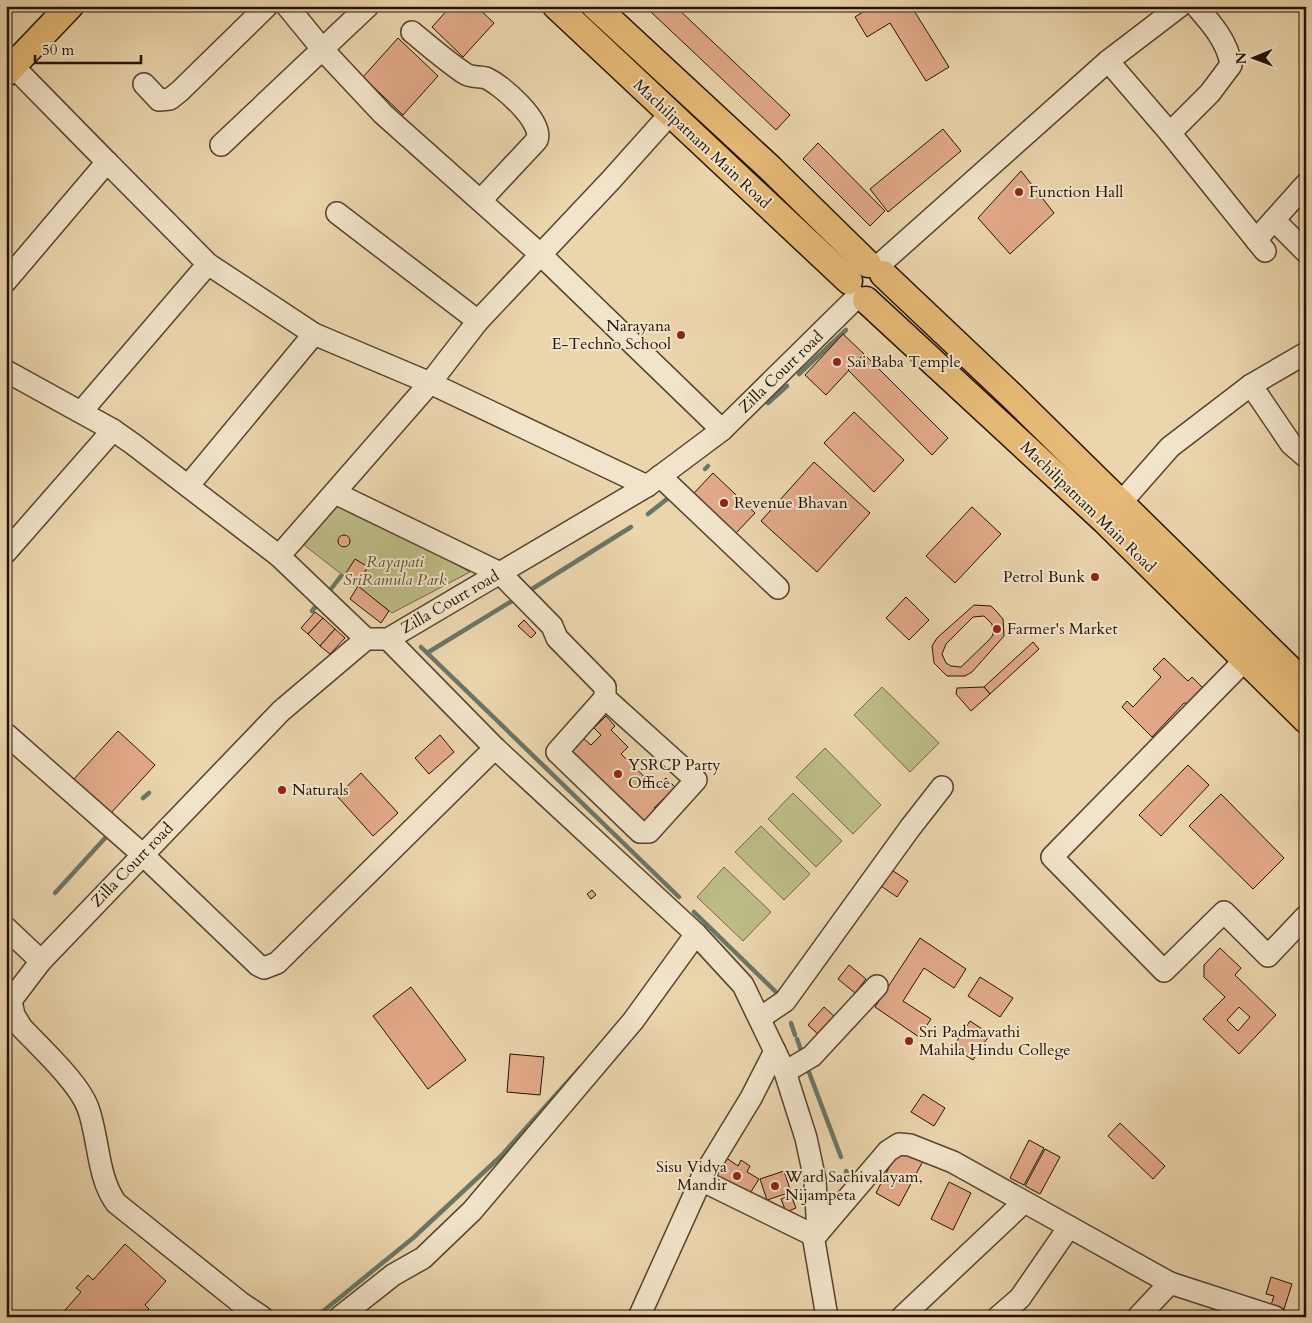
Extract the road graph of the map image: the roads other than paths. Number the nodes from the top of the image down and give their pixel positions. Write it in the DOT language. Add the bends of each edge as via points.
graph roads {
  1 [pos="70,6"];
  2 [pos="267,6"];
  3 [pos="287,6"];
  4 [pos="368,6"];
  5 [pos="556,6"];
  6 [pos="595,6"];
  7 [pos="1180,6"];
  8 [pos="1196,6"];
  9 [pos="412,32"];
  10 [pos="322,50"];
  11 [pos="1108,61"];
  12 [pos="8,66"];
  13 [pos="144,84"];
  14 [pos="670,114"];
  15 [pos="1170,133"];
  16 [pos="221,145"];
  17 [pos="107,162"];
  18 [pos="1306,184"];
  19 [pos="481,200"];
  20 [pos="337,213"];
  21 [pos="1274,220"];
  22 [pos="1306,252"];
  23 [pos="540,254"];
  24 [pos="208,264"];
  25 [pos="6,281"];
  26 [pos="867,281"];
  27 [pos="478,321"];
  28 [pos="314,334"];
  29 [pos="1306,354"];
  30 [pos="6,371"];
  31 [pos="430,383"];
  32 [pos="1251,385"];
  33 [pos="81,412"];
  34 [pos="113,430"];
  35 [pos="722,430"];
  36 [pos="1306,457"];
  37 [pos="653,481"];
  38 [pos="188,486"];
  39 [pos="335,493"];
  40 [pos="1113,512"];
  41 [pos="6,552"];
  42 [pos="279,556"];
  43 [pos="500,573"];
  44 [pos="778,588"];
  45 [pos="388,638"];
  46 [pos="366,639"];
  47 [pos="1245,660"];
  48 [pos="1306,685"];
  49 [pos="605,698"];
  50 [pos="1306,720"];
  51 [pos="6,734"];
  52 [pos="495,748"];
  53 [pos="942,787"];
  54 [pos="142,854"];
  55 [pos="1306,916"];
  56 [pos="6,928"];
  57 [pos="696,934"];
  58 [pos="41,961"];
  59 [pos="877,986"];
  60 [pos="9,1004"];
  61 [pos="760,1018"];
  62 [pos="776,1050"];
  63 [pos="785,1072"];
  64 [pos="702,1180"];
  65 [pos="1023,1203"];
  66 [pos="1069,1227"];
  67 [pos="816,1234"];
  68 [pos="1170,1283"];
  69 [pos="236,1310"];
  70 [pos="262,1317"];
  71 [pos="324,1317"];
  72 [pos="340,1317"];
  73 [pos="639,1317"];
  74 [pos="827,1317"];
  75 [pos="902,1317"];
  76 [pos="998,1317"];
  77 [pos="1138,1317"];
  78 [pos="1275,1317"];
  1 -- 12 [label="main road"];
  2 -- 13 [label="street" via="195,79 170,99 159,100"];
  3 -- 10 [label="street"];
  4 -- 10 [label="street"];
  5 -- 14 [label="main road, Machilipatnam Main Road"];
  6 -- 26 [label="main road, Machilipatnam Main Road" via="770,168"];
  7 -- 11 [label="street, Zilla Court road"];
  8 -- 15 [label="street" via="1230,52 1231,65 1210,93"];
  9 -- 19 [label="street" via="465,74 484,77 500,85 538,129 537,140"];
  10 -- 16 [label="street"];
  10 -- 19 [label="street" via="383,114"];
  11 -- 15 [label="street"];
  11 -- 26 [label="street, Zilla Court road"];
  12 -- 17 [label="street"];
  14 -- 23 [label="street"];
  14 -- 26 [label="main road, Machilipatnam Main Road"];
  15 -- 21 [label="street" via="1260,246"];
  17 -- 24 [label="street"];
  17 -- 25 [label="street"];
  18 -- 21 [label="street"];
  19 -- 23 [label="street"];
  20 -- 27 [label="street"];
  21 -- 22 [label="street"];
  23 -- 27 [label="street"];
  23 -- 35 [label="street"];
  24 -- 28 [label="street"];
  24 -- 33 [label="street"];
  26 -- 35 [label="street, Zilla Court road"];
  26 -- 40 [label="main road, Machilipatnam Main Road"];
  27 -- 31 [label="street"];
  28 -- 31 [label="street"];
  28 -- 38 [label="street"];
  29 -- 32 [label="street"];
  30 -- 33 [label="street"];
  31 -- 37 [label="street"];
  31 -- 39 [label="street"];
  32 -- 36 [label="street" via="1291,444"];
  32 -- 40 [label="street" via="1170,447"];
  33 -- 34 [label="street"];
  34 -- 38 [label="street"];
  34 -- 41 [label="street"];
  35 -- 37 [label="street, Zilla Court road"];
  37 -- 43 [label="street, Zilla Court road"];
  37 -- 44 [label="street"];
  38 -- 42 [label="street"];
  39 -- 42 [label="street"];
  39 -- 43 [label="street"];
  40 -- 47 [label="main road, Machilipatnam Main Road"];
  40 -- 48 [label="main road, Machilipatnam Main Road"];
  42 -- 46 [label="street"];
  43 -- 45 [label="street, Zilla Court road"];
  43 -- 49 [label="street" via="605,687"];
  45 -- 46 [label="street, Zilla Court road"];
  45 -- 52 [label="street"];
  46 -- 54 [label="street, Zilla Court road" via="281,711"];
  47 -- 50 [label="main road, Machilipatnam Main Road"];
  47 -- 55 [label="street" via="1052,857 1164,972 1224,912 1268,956"];
  49 -- 49 [label="street" via="696,780 649,832 640,832 557,752"];
  51 -- 54 [label="street"];
  52 -- 54 [label="street" via="272,967 258,966"];
  52 -- 57 [label="street"];
  53 -- 61 [label="street" via="785,1001"];
  54 -- 58 [label="street, Zilla Court road"];
  56 -- 58 [label="street"];
  57 -- 61 [label="street" via="743,985"];
  57 -- 72 [label="street" via="633,1021 472,1211 423,1258 393,1275"];
  58 -- 60 [label="street, Zilla Court road"];
  59 -- 63 [label="street" via="812,1056"];
  60 -- 69 [label="street" via="22,1028 82,1094 107,1190 116,1203"];
  61 -- 62 [label="street"];
  62 -- 63 [label="street"];
  62 -- 64 [label="street"];
  63 -- 67 [label="street" via="806,1138 815,1180"];
  64 -- 67 [label="street"];
  64 -- 73 [label="street"];
  65 -- 66 [label="street"];
  65 -- 67 [label="street" via="953,1162 910,1145 899,1144 888,1151"];
  65 -- 75 [label="street"];
  66 -- 68 [label="street"];
  66 -- 76 [label="street" via="1020,1298"];
  67 -- 74 [label="street"];
  68 -- 77 [label="street"];
  68 -- 78 [label="street"];
  69 -- 70 [label="street"];
  71 -- 72 [label="street" via="327,1314"];
}
